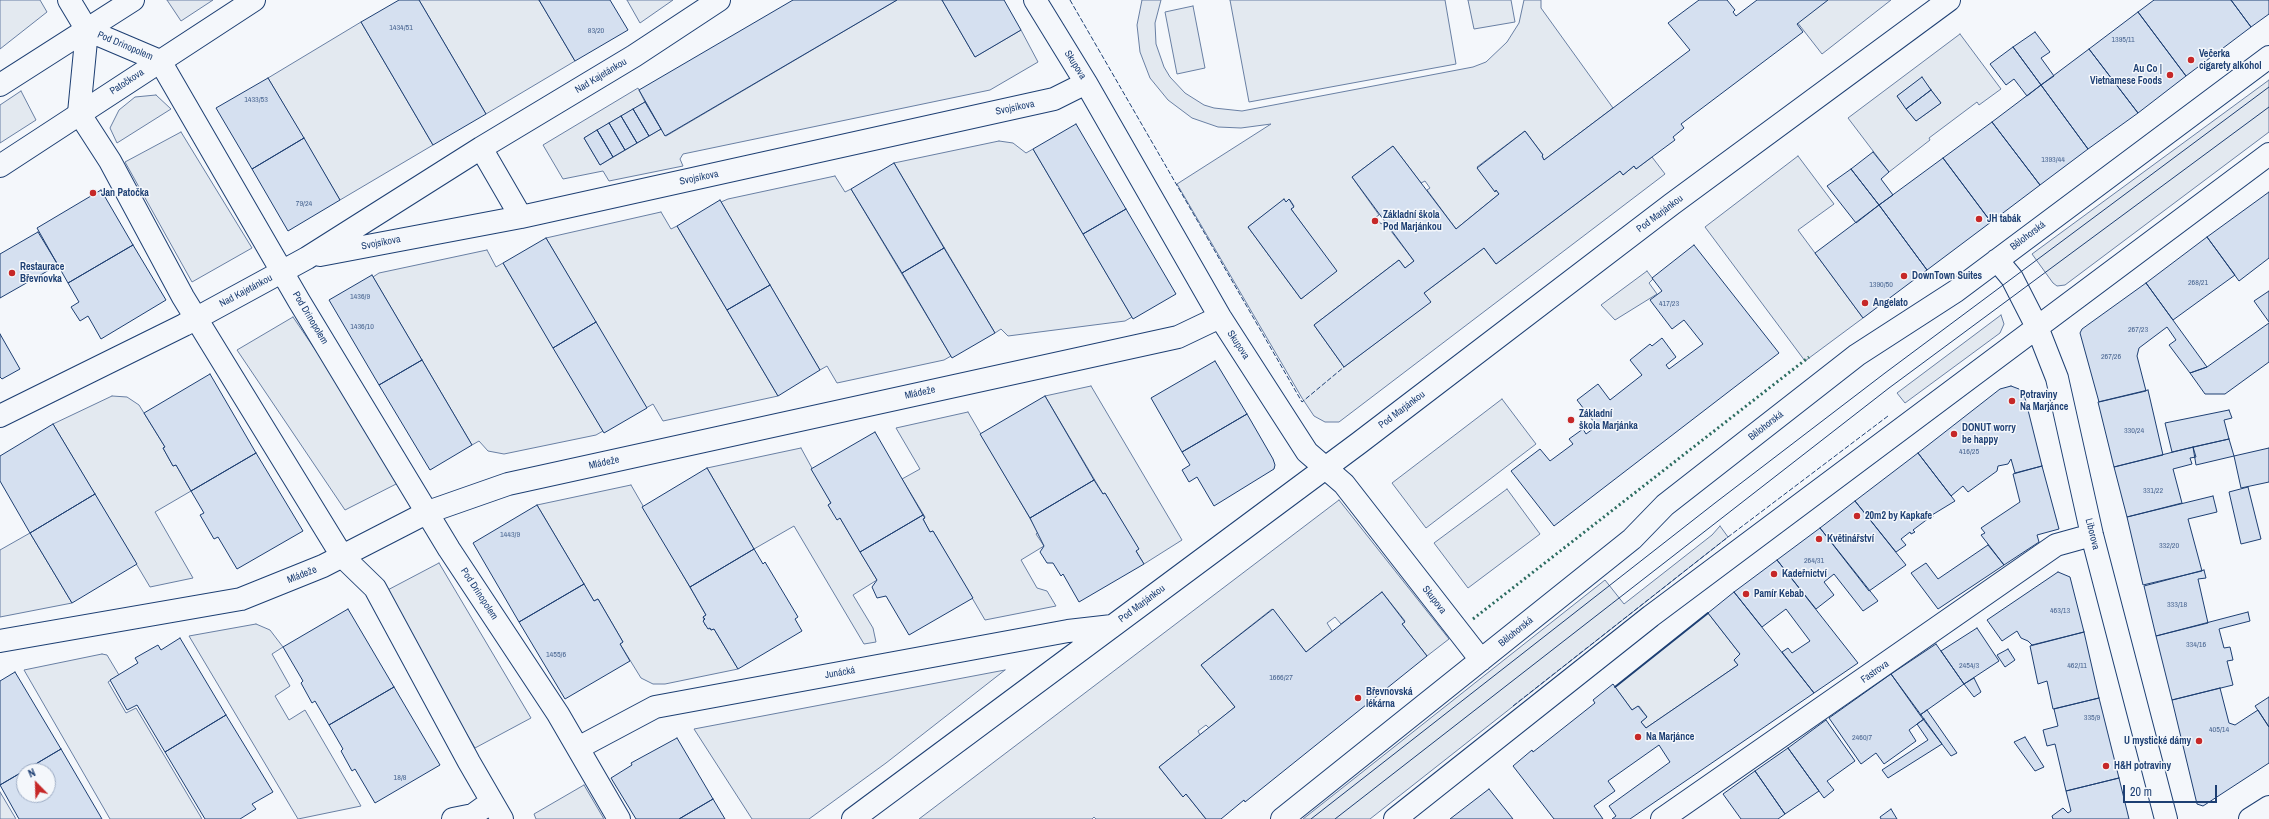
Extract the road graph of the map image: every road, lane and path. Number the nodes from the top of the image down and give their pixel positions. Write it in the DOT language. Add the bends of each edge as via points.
graph roads {
  1 [pos="69,0"];
  2 [pos="133,0"];
  3 [pos="254,0"];
  4 [pos="720,0"];
  5 [pos="1035,0"];
  6 [pos="1949,0"];
  7 [pos="87,30"];
  8 [pos="2269,57"];
  9 [pos="160,61"];
  10 [pos="1086,83"];
  11 [pos="0,85"];
  12 [pos="79,113"];
  13 [pos="481,148"];
  14 [pos="2269,154"];
  15 [pos="0,166"];
  16 [pos="521,217"];
  17 [pos="307,258"];
  18 [pos="1997,260"];
  19 [pos="282,272"];
  20 [pos="1220,317"];
  21 [pos="196,318"];
  22 [pos="2037,327"];
  23 [pos="0,416"];
  24 [pos="1324,468"];
  25 [pos="428,512"];
  26 [pos="2092,535"];
  27 [pos="342,556"];
  28 [pos="1112,626"];
  29 [pos="0,641"];
  30 [pos="1481,660"];
  31 [pos="578,748"];
  32 [pos="2269,807"];
  33 [pos="496,811"];
  34 [pos="453,819"];
  35 [pos="619,819"];
  36 [pos="853,819"];
  37 [pos="1282,819"];
  38 [pos="1395,819"];
  39 [pos="1662,819"];
  40 [pos="2166,819"];
  41 [pos="2250,819"];
  1 -- 7 [label="street"];
  2 -- 7 [label="street"];
  3 -- 9 [label="street, Patočkova"];
  4 -- 13 [label="street, Nad Kajetánkou" via="634,56"];
  5 -- 10 [label="street, Skupova"];
  6 -- 24 [label="street, Pod Marjánkou" via="1672,204"];
  7 -- 9 [label="street, Pod Drinopolem"];
  7 -- 11 [label="street"];
  7 -- 12 [label="street, Pod Drinopolem"];
  8 -- 18 [label="street, Bělohorská"];
  9 -- 12 [label="street, Patočkova"];
  9 -- 19 [label="street, Pod Drinopolem"];
  10 -- 16 [label="street, Svojsíkova" via="1054,99"];
  10 -- 20 [label="street, Skupova"];
  12 -- 15 [label="street, Patočkova"];
  12 -- 21 [label="street" via="110,161"];
  13 -- 16 [label="street"];
  13 -- 17 [label="street, Nad Kajetánkou"];
  14 -- 22 [label="street"];
  16 -- 17 [label="street, Svojsíkova"];
  17 -- 19 [label="street, Nad Kajetánkou"];
  18 -- 22 [label="street, Liborova" via="2012,278"];
  18 -- 30 [label="street, Bělohorská" via="1956,291 1851,360 1666,505 1632,539"];
  19 -- 21 [label="street, Nad Kajetánkou"];
  19 -- 25 [label="street, Pod Drinopolem"];
  20 -- 24 [label="street, Skupova" via="1307,452"];
  20 -- 25 [label="street, Mládeže" via="1178,337 508,484"];
  21 -- 23 [label="street, Nad Kajetánkou"];
  21 -- 27 [label="street"];
  22 -- 26 [label="street, Liborova" via="2057,378"];
  22 -- 38 [label="street" via="1651,616"];
  24 -- 28 [label="street, Pod Marjánkou"];
  24 -- 30 [label="street, Skupova" via="1344,484"];
  25 -- 27 [label="street, Mládeže"];
  25 -- 31 [label="street, Pod Drinopolem" via="449,549"];
  26 -- 39 [label="street, Fastrova" via="2056,545"];
  26 -- 40 [label="street, Liborova"];
  27 -- 29 [label="street, Mládeže" via="241,599"];
  27 -- 33 [label="street" via="375,588"];
  28 -- 31 [label="street, Junácká" via="1068,631 655,707"];
  28 -- 36 [label="street, Pod Marjánkou"];
  30 -- 37 [label="street, Bělohorská"];
  31 -- 35 [label="street, Pod Drinopolem"];
  32 -- 41 [label="street"];
  33 -- 34 [label="street"];
}
